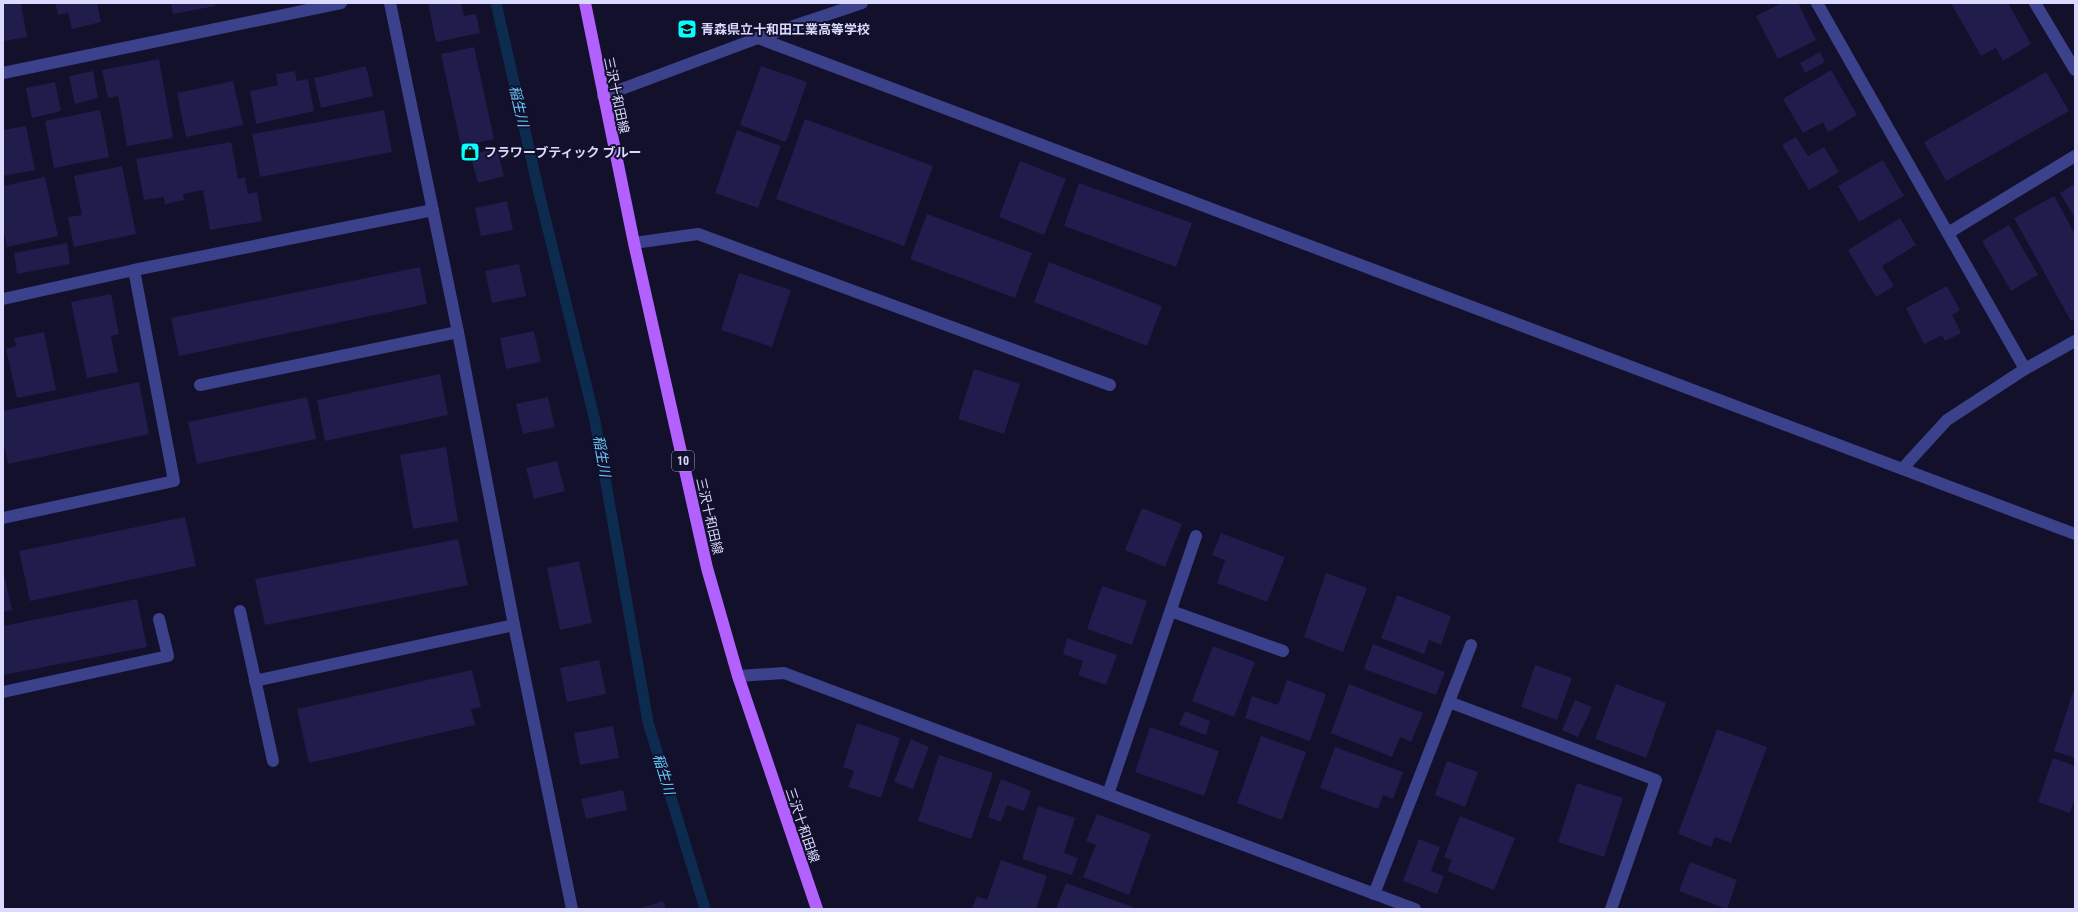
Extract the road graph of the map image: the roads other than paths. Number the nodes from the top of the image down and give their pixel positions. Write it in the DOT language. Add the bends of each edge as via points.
graph roads {
  1 [pos="341,3"];
  2 [pos="390,3"];
  3 [pos="585,3"];
  4 [pos="862,3"];
  5 [pos="1817,3"];
  6 [pos="2035,3"];
  7 [pos="758,38"];
  8 [pos="2075,70"];
  9 [pos="3,73"];
  10 [pos="603,96"];
  11 [pos="2075,156"];
  12 [pos="432,210"];
  13 [pos="1948,233"];
  14 [pos="634,242"];
  15 [pos="134,270"];
  16 [pos="3,299"];
  17 [pos="458,332"];
  18 [pos="2075,341"];
  19 [pos="2025,369"];
  20 [pos="200,385"];
  21 [pos="1110,385"];
  22 [pos="1903,468"];
  23 [pos="3,518"];
  24 [pos="2075,534"];
  25 [pos="1196,536"];
  26 [pos="240,611"];
  27 [pos="1171,611"];
  28 [pos="159,619"];
  29 [pos="514,625"];
  30 [pos="1471,645"];
  31 [pos="1283,651"];
  32 [pos="738,676"];
  33 [pos="255,681"];
  34 [pos="3,692"];
  35 [pos="1449,702"];
  36 [pos="273,761"];
  37 [pos="1108,794"];
  38 [pos="1374,894"];
  39 [pos="572,909"];
  40 [pos="817,909"];
  41 [pos="1415,909"];
  42 [pos="1611,909"];
  1 -- 9 [label="street"];
  2 -- 12 [label="street"];
  3 -- 10 [label="main road, 三沢十和田線 / 10"];
  4 -- 7 [label="street"];
  5 -- 13 [label="street"];
  6 -- 8 [label="street"];
  7 -- 10 [label="street"];
  7 -- 22 [label="street"];
  10 -- 14 [label="main road, 三沢十和田線 / 10"];
  11 -- 13 [label="street"];
  12 -- 15 [label="street"];
  12 -- 17 [label="street"];
  13 -- 19 [label="street"];
  14 -- 21 [label="street" via="698,234"];
  14 -- 32 [label="main road, 三沢十和田線 / 10" via="708,568"];
  15 -- 16 [label="street"];
  15 -- 23 [label="street" via="174,481"];
  17 -- 20 [label="street"];
  17 -- 29 [label="street"];
  18 -- 19 [label="street"];
  19 -- 22 [label="street" via="1947,420"];
  22 -- 24 [label="street"];
  25 -- 27 [label="street"];
  26 -- 33 [label="street"];
  27 -- 31 [label="street"];
  27 -- 37 [label="street"];
  28 -- 34 [label="street" via="168,656"];
  29 -- 33 [label="street"];
  29 -- 39 [label="street"];
  30 -- 35 [label="street"];
  32 -- 37 [label="street" via="784,672"];
  32 -- 40 [label="main road, 三沢十和田線 / 10"];
  33 -- 36 [label="street"];
  35 -- 38 [label="street"];
  35 -- 42 [label="street" via="1656,780"];
  37 -- 38 [label="street"];
  38 -- 41 [label="street"];
}
